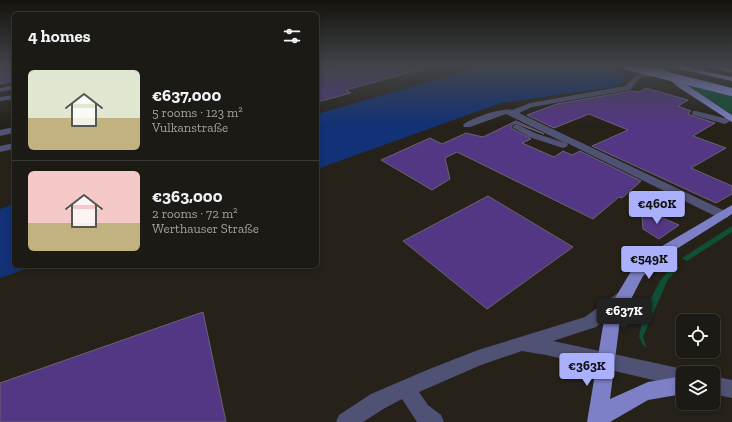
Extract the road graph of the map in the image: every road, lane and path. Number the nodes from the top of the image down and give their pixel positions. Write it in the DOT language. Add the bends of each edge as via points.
graph roads {
  1 [pos="629,86"];
  2 [pos="682,86"];
  3 [pos="707,86"];
  4 [pos="12,87"];
  5 [pos="0,90"];
  6 [pos="732,92"];
  7 [pos="12,97"];
  8 [pos="0,99"];
  9 [pos="513,113"];
  10 [pos="696,113"];
  11 [pos="731,118"];
  12 [pos="467,125"];
  13 [pos="516,127"];
  14 [pos="12,130"];
  15 [pos="0,133"];
  16 [pos="12,146"];
  17 [pos="0,149"];
  18 [pos="723,214"];
  19 [pos="623,297"];
  20 [pos="518,344"];
  21 [pos="606,360"];
  22 [pos="676,376"];
  23 [pos="676,385"];
  24 [pos="720,386"];
  25 [pos="406,388"];
  26 [pos="732,389"];
  27 [pos="598,420"];
  28 [pos="346,422"];
  29 [pos="434,422"];
  1 -- 9 [label="street" via="530,105"];
  2 -- 11 [label="main road"];
  3 -- 6 [label="highway, bridge"];
  4 -- 5 [label="street"];
  7 -- 8 [label="street"];
  9 -- 12 [label="street" via="507,111"];
  9 -- 18 [label="street"];
  10 -- 11 [label="street" via="725,121"];
  13 -- 18 [label="street" via="575,149"];
  14 -- 15 [label="street"];
  16 -- 17 [label="street"];
  18 -- 19 [label="main road" via="662,252 638,272"];
  19 -- 20 [label="street" via="590,322"];
  19 -- 21 [label="main road" via="612,320"];
  20 -- 21 [label="street" via="546,347"];
  20 -- 25 [label="street"];
  21 -- 22 [label="street"];
  21 -- 27 [label="main road"];
  23 -- 27 [label="main road" via="664,386 630,398"];
  24 -- 26 [label="street"];
  25 -- 28 [label="street" via="378,401"];
  25 -- 29 [label="street" via="426,417"];
}
